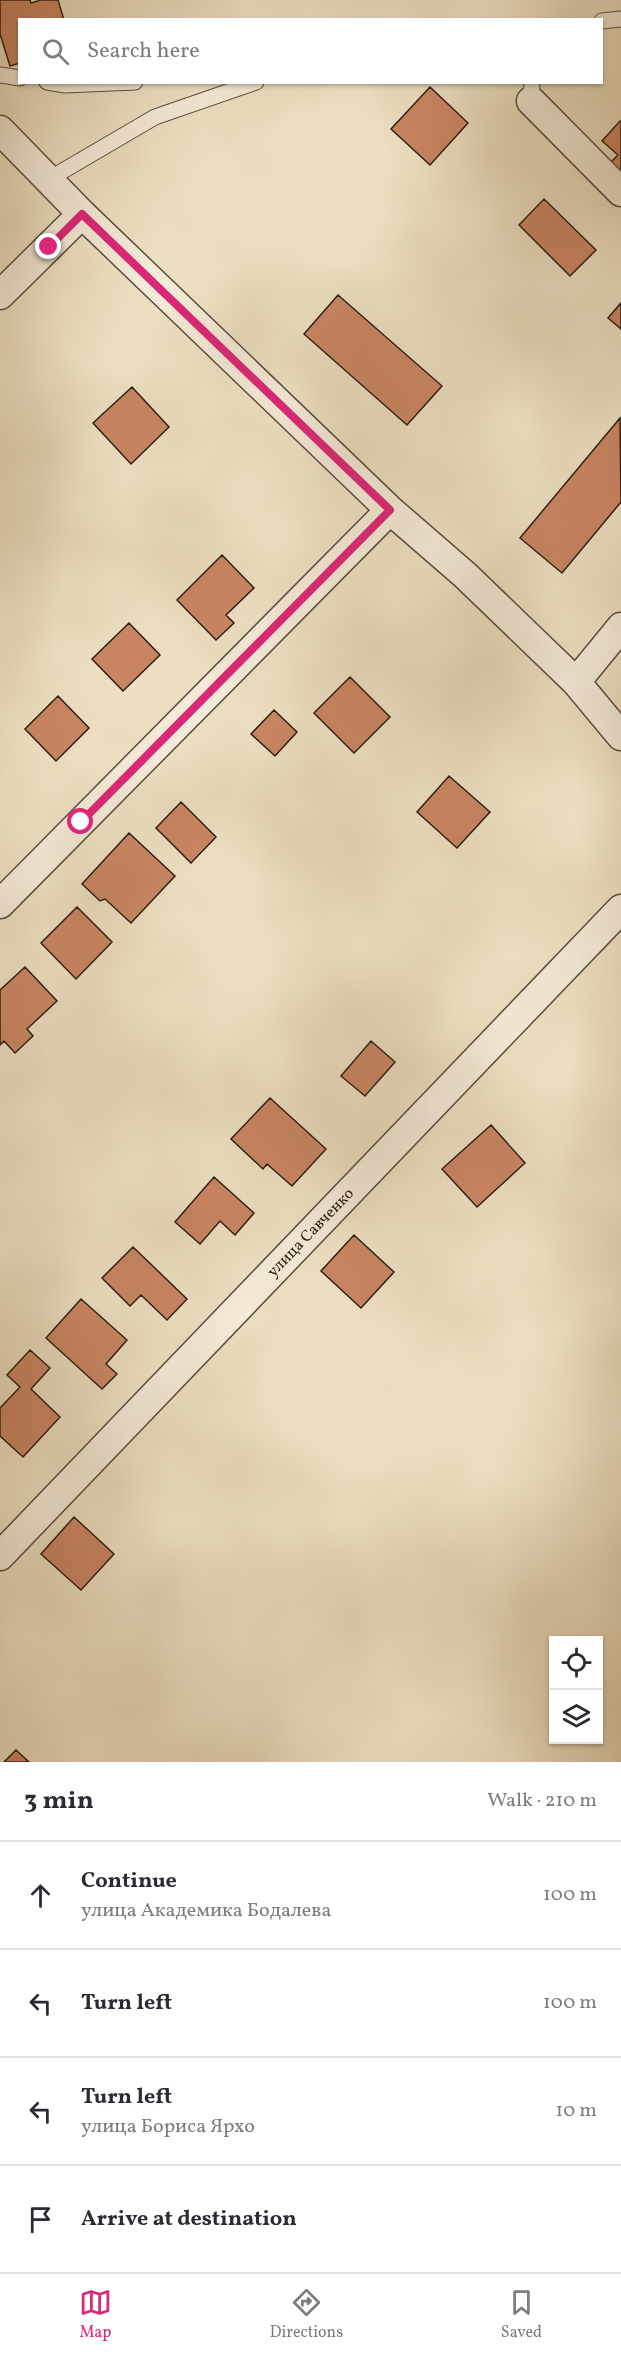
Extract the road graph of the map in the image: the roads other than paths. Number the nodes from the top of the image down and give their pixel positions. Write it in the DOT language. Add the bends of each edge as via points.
graph roads {
  1 [pos="621,19"];
  2 [pos="603,21"];
  3 [pos="0,75"];
  4 [pos="18,78"];
  5 [pos="56,84"];
  6 [pos="100,84"];
  7 [pos="250,84"];
  8 [pos="532,92"];
  9 [pos="0,130"];
  10 [pos="49,179"];
  11 [pos="621,192"];
  12 [pos="82,214"];
  13 [pos="0,295"];
  14 [pos="390,510"];
  15 [pos="621,627"];
  16 [pos="576,682"];
  17 [pos="621,736"];
  18 [pos="0,904"];
  19 [pos="621,909"];
  20 [pos="0,1556"];
  1 -- 2 [label="lane"];
  3 -- 4 [label="lane"];
  5 -- 6 [label="lane"];
  7 -- 10 [label="lane" via="155,117"];
  8 -- 11 [label="street"];
  9 -- 10 [label="street"];
  10 -- 12 [label="street"];
  12 -- 13 [label="street"];
  12 -- 14 [label="street"];
  14 -- 16 [label="street" via="465,575"];
  14 -- 18 [label="street"];
  15 -- 16 [label="street"];
  16 -- 17 [label="street"];
  19 -- 20 [label="street, улица Савченко"];
}
